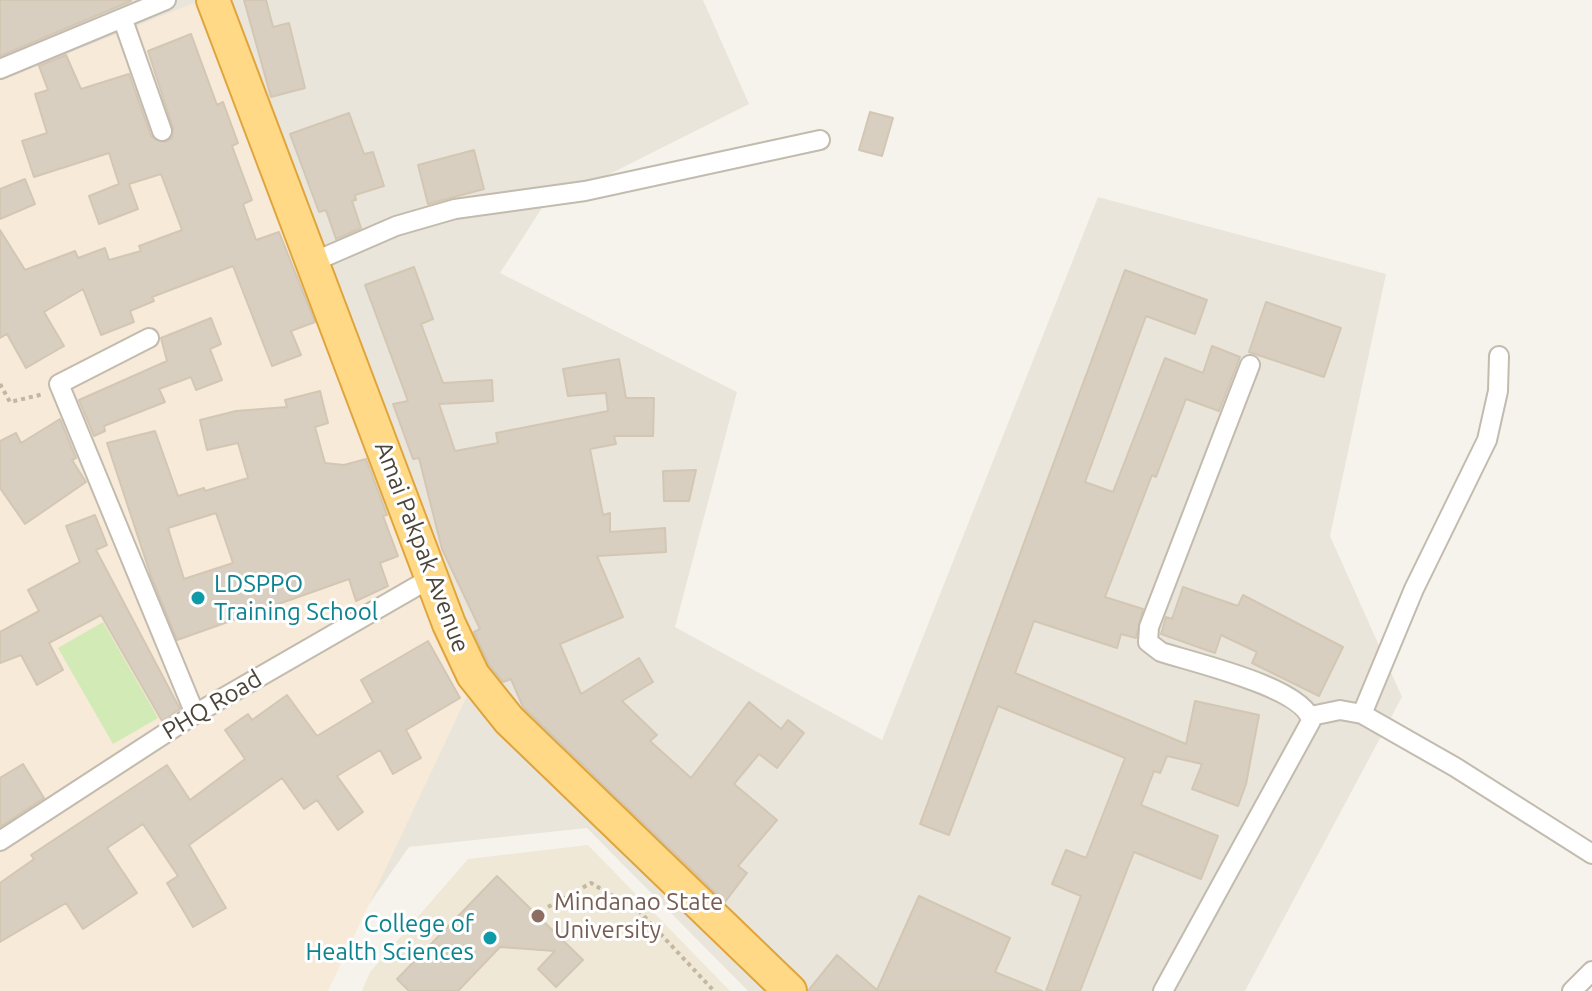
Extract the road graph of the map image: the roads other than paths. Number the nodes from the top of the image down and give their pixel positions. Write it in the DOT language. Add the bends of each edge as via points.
graph roads {
  1 [pos="166,0"];
  2 [pos="213,0"];
  3 [pos="123,20"];
  4 [pos="0,69"];
  5 [pos="162,131"];
  6 [pos="820,140"];
  7 [pos="313,262"];
  8 [pos="149,338"];
  9 [pos="1499,356"];
  10 [pos="1250,365"];
  11 [pos="431,578"];
  12 [pos="195,714"];
  13 [pos="1362,714"];
  14 [pos="1311,716"];
  15 [pos="0,841"];
  16 [pos="1592,854"];
  17 [pos="1592,971"];
  18 [pos="790,991"];
  19 [pos="1163,991"];
  20 [pos="1572,991"];
  1 -- 3 [label="street"];
  2 -- 7 [label="highway, Amai Pakpak Avenue"];
  3 -- 4 [label="street"];
  3 -- 5 [label="street"];
  6 -- 7 [label="street" via="585,191 455,209 396,226"];
  7 -- 11 [label="highway, Amai Pakpak Avenue"];
  8 -- 12 [label="street" via="59,384"];
  9 -- 13 [label="street" via="1487,440 1414,589"];
  10 -- 14 [label="street" via="1149,627 1148,642 1161,652 1276,688"];
  11 -- 12 [label="street, PHQ Road"];
  11 -- 18 [label="highway, Amai Pakpak Avenue" via="488,697"];
  12 -- 15 [label="street, PHQ Road"];
  13 -- 14 [label="street" via="1340,710"];
  13 -- 16 [label="street"];
  14 -- 19 [label="street" via="1307,733"];
  17 -- 20 [label="street"];
}
